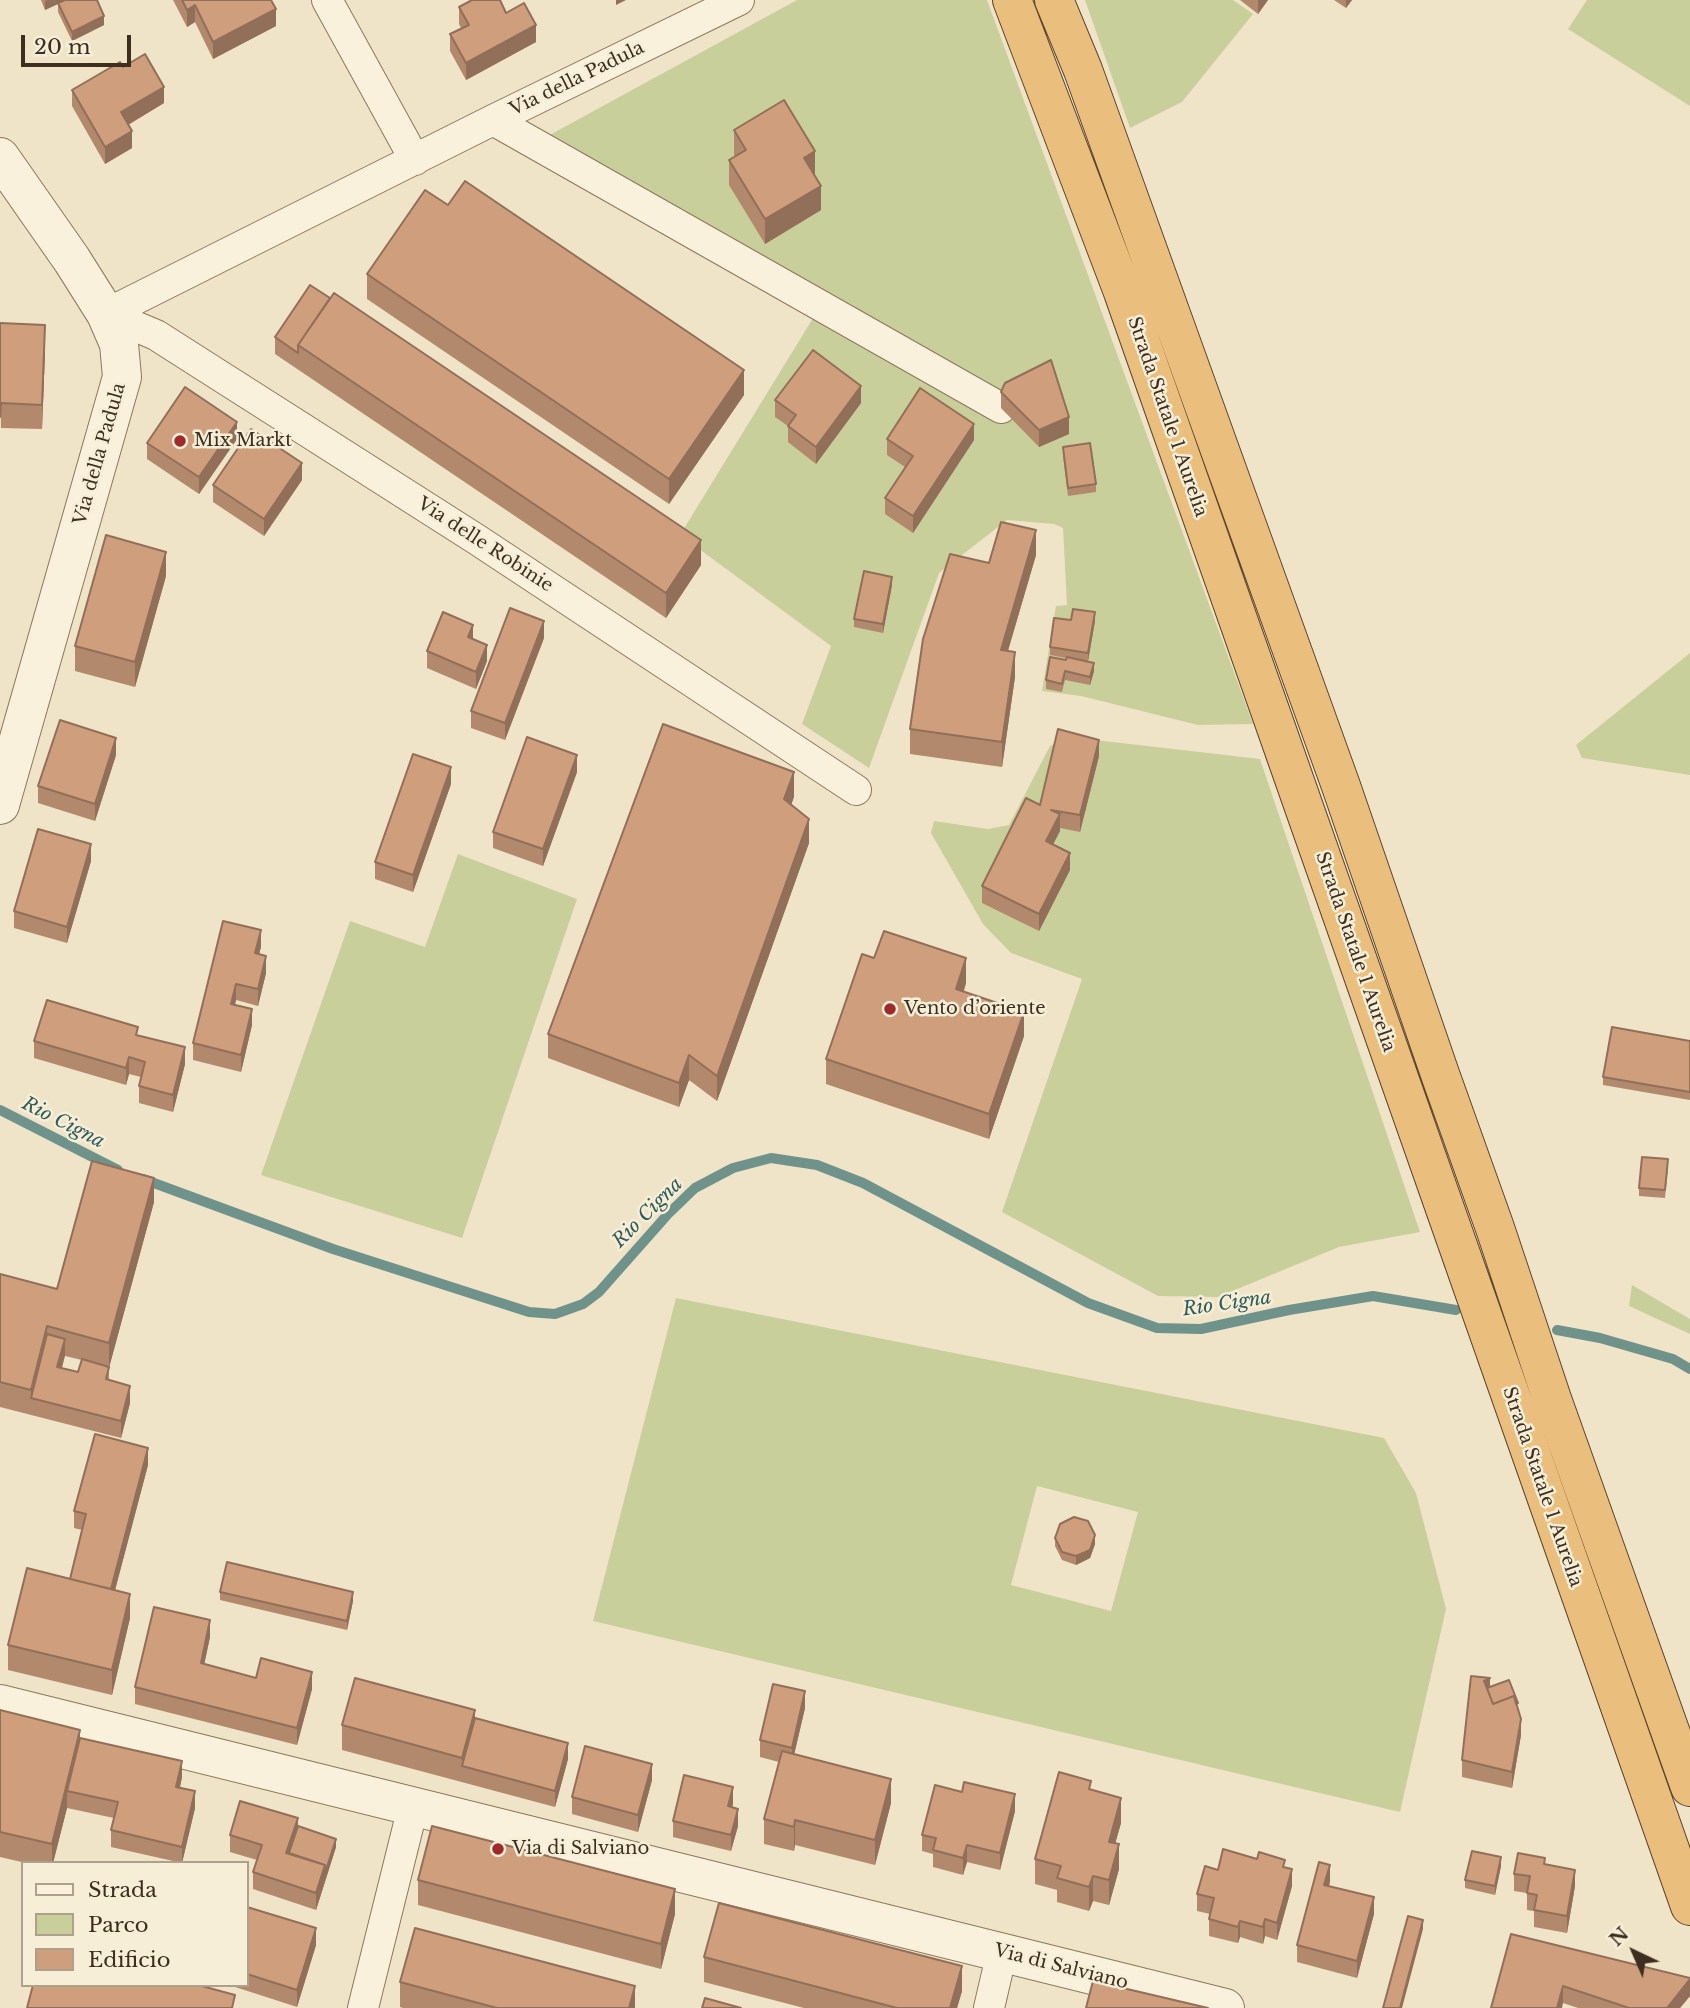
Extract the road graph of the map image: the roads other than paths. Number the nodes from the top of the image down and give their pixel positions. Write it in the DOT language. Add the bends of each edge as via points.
graph roads {
  1 [pos="327,0"];
  2 [pos="739,0"];
  3 [pos="1012,0"];
  4 [pos="1054,0"];
  5 [pos="493,120"];
  6 [pos="0,157"];
  7 [pos="415,160"];
  8 [pos="106,314"];
  9 [pos="1001,408"];
  10 [pos="856,790"];
  11 [pos="0,806"];
  12 [pos="0,1704"];
  13 [pos="1690,1787"];
  14 [pos="413,1807"];
  15 [pos="1690,1906"];
  16 [pos="1002,1952"];
  17 [pos="363,2008"];
  18 [pos="989,2008"];
  19 [pos="1225,2008"];
  1 -- 7 [label="street"];
  2 -- 5 [label="street, Via della Padula"];
  3 -- 15 [label="highway, Strada Statale 1 Aurelia" via="1123,292"];
  4 -- 13 [label="highway" via="1345,799"];
  5 -- 7 [label="street, Via della Padula"];
  5 -- 9 [label="street"];
  6 -- 8 [label="street"];
  7 -- 8 [label="street, Via della Padula"];
  8 -- 10 [label="street, Via delle Robinie" via="179,349"];
  8 -- 11 [label="street, Via della Padula" via="119,344 122,377"];
  12 -- 14 [label="street, Via di Salviano"];
  14 -- 16 [label="street, Via di Salviano"];
  14 -- 17 [label="street"];
  16 -- 18 [label="street"];
  16 -- 19 [label="street, Via di Salviano"];
}
